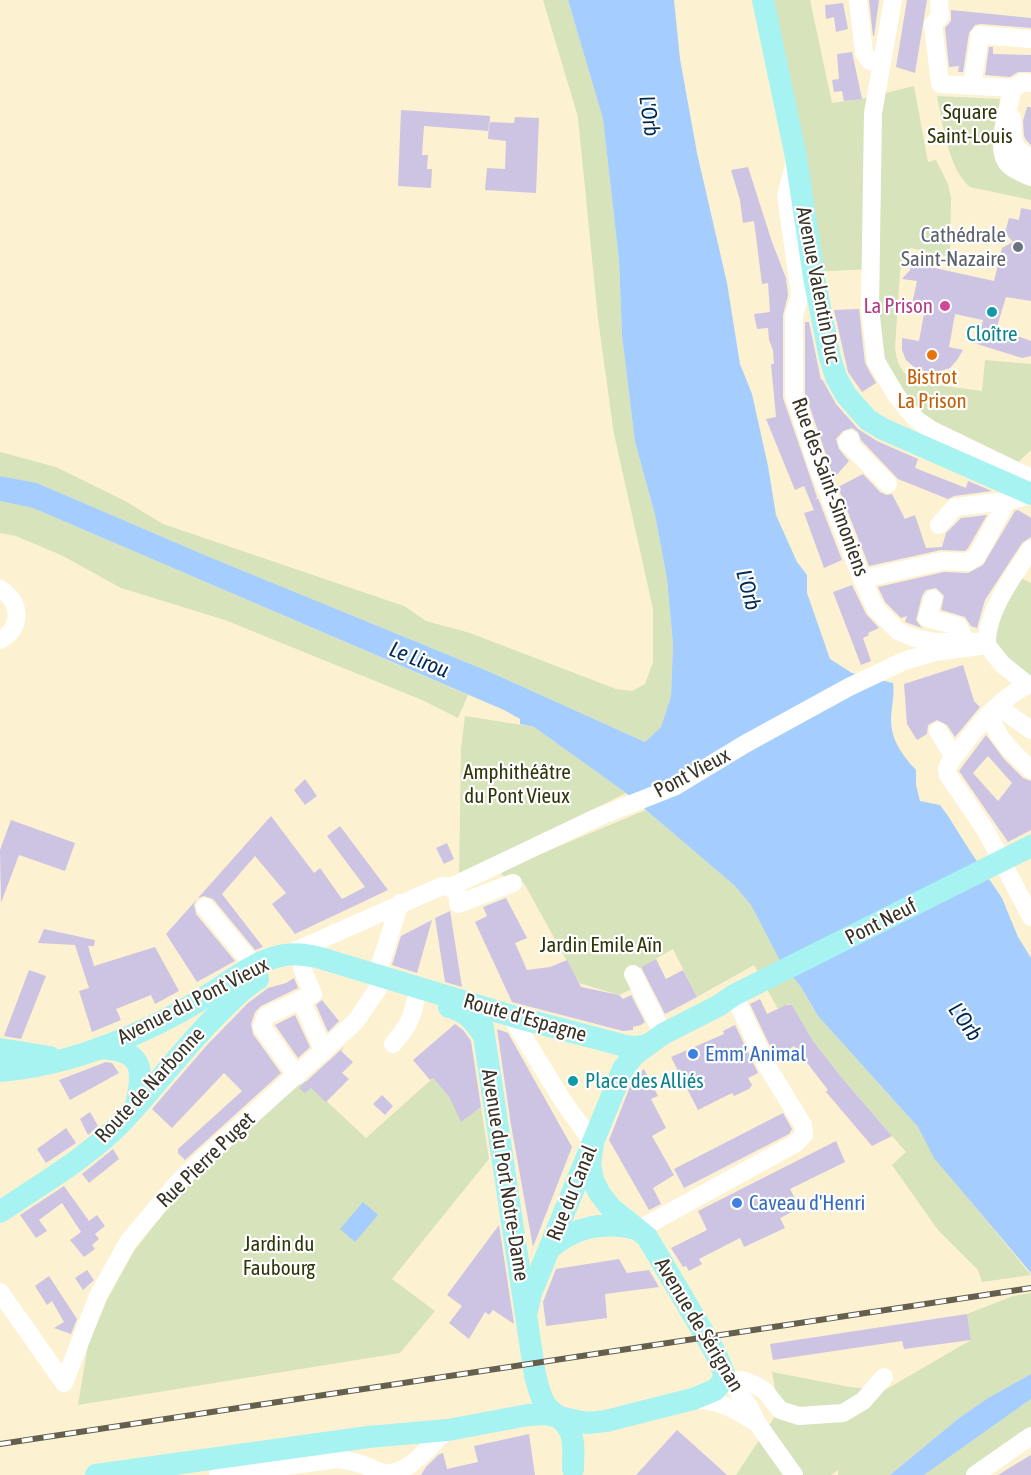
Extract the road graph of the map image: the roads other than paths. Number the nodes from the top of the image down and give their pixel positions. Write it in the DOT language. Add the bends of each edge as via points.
graph roads {
  1 [pos="763,0"];
  2 [pos="858,0"];
  3 [pos="893,0"];
  4 [pos="939,0"];
  5 [pos="1031,39"];
  6 [pos="882,64"];
  7 [pos="1031,83"];
  8 [pos="972,85"];
  9 [pos="1012,94"];
  10 [pos="796,157"];
  11 [pos="1031,158"];
  12 [pos="1031,177"];
  13 [pos="860,428"];
  14 [pos="1031,478"];
  15 [pos="888,484"];
  16 [pos="1031,495"];
  17 [pos="1007,501"];
  18 [pos="939,525"];
  19 [pos="1031,549"];
  20 [pos="862,579"];
  21 [pos="0,590"];
  22 [pos="933,599"];
  23 [pos="0,640"];
  24 [pos="966,641"];
  25 [pos="987,645"];
  26 [pos="1027,689"];
  27 [pos="993,710"];
  28 [pos="1031,730"];
  29 [pos="938,731"];
  30 [pos="954,757"];
  31 [pos="1031,770"];
  32 [pos="1031,846"];
  33 [pos="476,876"];
  34 [pos="513,883"];
  35 [pos="451,887"];
  36 [pos="400,903"];
  37 [pos="205,907"];
  38 [pos="1031,917"];
  39 [pos="351,927"];
  40 [pos="337,963"];
  41 [pos="299,964"];
  42 [pos="254,966"];
  43 [pos="633,974"];
  44 [pos="379,976"];
  45 [pos="744,991"];
  46 [pos="416,998"];
  47 [pos="301,1000"];
  48 [pos="466,1007"];
  49 [pos="510,1016"];
  50 [pos="655,1040"];
  51 [pos="393,1044"];
  52 [pos="97,1048"];
  53 [pos="0,1049"];
  54 [pos="324,1051"];
  55 [pos="67,1058"];
  56 [pos="0,1071"];
  57 [pos="297,1076"];
  58 [pos="136,1105"];
  59 [pos="592,1143"];
  60 [pos="0,1212"];
  61 [pos="638,1230"];
  62 [pos="517,1247"];
  63 [pos="551,1247"];
  64 [pos="2,1301"];
  65 [pos="526,1315"];
  66 [pos="535,1375"];
  67 [pos="884,1377"];
  68 [pos="725,1378"];
  69 [pos="693,1400"];
  70 [pos="560,1417"];
  71 [pos="606,1421"];
  72 [pos="757,1423"];
  73 [pos="448,1430"];
  74 [pos="1031,1436"];
  75 [pos="368,1437"];
  76 [pos="417,1462"];
  77 [pos="571,1472"];
  78 [pos="378,1473"];
  79 [pos="96,1475"];
  80 [pos="218,1475"];
  81 [pos="404,1475"];
  82 [pos="794,1475"];
  83 [pos="975,1475"];
  1 -- 10 [label="main road, Avenue Valentin Duc"];
  2 -- 6 [label="street" via="864,54 870,61"];
  3 -- 6 [label="street"];
  4 -- 8 [label="street" via="939,17 933,24 940,84"];
  5 -- 8 [label="street" via="980,35"];
  6 -- 14 [label="street" via="874,95 872,131 870,308 876,361 917,420"];
  7 -- 9 [label="street" via="1023,82"];
  8 -- 9 [label="street"];
  9 -- 11 [label="street" via="1015,147"];
  9 -- 12 [label="street" via="1002,153 1010,166"];
  10 -- 13 [label="main road, Avenue Valentin Duc" via="830,358"];
  10 -- 20 [label="street, Rue des Saint-Simoniens" via="786,195 800,295 794,315 794,396"];
  13 -- 15 [label="street" via="847,442"];
  13 -- 16 [label="main road, Avenue Valentin Duc" via="883,429"];
  16 -- 17 [label="street"];
  17 -- 18 [label="street" via="955,507"];
  17 -- 20 [label="street" via="977,556 968,562 943,561"];
  19 -- 25 [label="street" via="990,621"];
  20 -- 24 [label="street, Rue des Saint-Simoniens" via="876,609 898,631 936,642"];
  21 -- 23 [label="street" via="14,602 17,619 11,632"];
  22 -- 24 [label="street" via="927,618 958,626"];
  24 -- 25 [label="street"];
  25 -- 26 [label="street"];
  25 -- 33 [label="street, Pont Vieux" via="904,661 849,687 674,787 598,817"];
  26 -- 27 [label="street"];
  27 -- 28 [label="street"];
  27 -- 30 [label="street"];
  27 -- 31 [label="street" via="993,728"];
  29 -- 30 [label="street"];
  30 -- 38 [label="street" via="948,775 986,831"];
  32 -- 45 [label="main road, Pont Neuf"];
  33 -- 35 [label="street, Avenue du Pont Vieux"];
  34 -- 35 [label="street" via="458,904 458,895"];
  35 -- 36 [label="street, Avenue du Pont Vieux" via="442,886"];
  36 -- 39 [label="street, Avenue du Pont Vieux"];
  36 -- 44 [label="street, Rue Pierre Puget"];
  37 -- 42 [label="street"];
  39 -- 40 [label="street, Avenue du Pont Vieux" via="333,946"];
  39 -- 41 [label="street, Avenue du Pont Vieux"];
  40 -- 41 [label="main road, Route d'Espagne" via="302,955"];
  40 -- 48 [label="main road, Route d'Espagne"];
  41 -- 42 [label="main road, Avenue du Pont Vieux"];
  41 -- 44 [label="main road, Route d'Espagne"];
  41 -- 47 [label="street" via="313,994"];
  41 -- 48 [label="street" via="345,972"];
  41 -- 58 [label="main road, Route de Narbonne" via="261,977 241,990"];
  42 -- 52 [label="main road, Avenue du Pont Vieux" via="188,1008"];
  43 -- 50 [label="street"];
  44 -- 46 [label="main road, Route d'Espagne"];
  44 -- 54 [label="street, Rue Pierre Puget" via="356,1021"];
  45 -- 50 [label="main road, Route d'Espagne"];
  45 -- 61 [label="street" via="767,1066 803,1125 804,1135"];
  46 -- 48 [label="main road, Route d'Espagne"];
  46 -- 51 [label="street" via="408,1026"];
  47 -- 54 [label="street"];
  47 -- 57 [label="street" via="266,1016 262,1027"];
  48 -- 49 [label="main road, Route d'Espagne"];
  48 -- 62 [label="main road, Avenue du Port Notre-Dame" via="484,1036"];
  49 -- 50 [label="main road, Route d'Espagne" via="622,1045 635,1047"];
  49 -- 59 [label="street"];
  50 -- 59 [label="main road, Rue du Canal" via="622,1069"];
  52 -- 55 [label="main road, Avenue du Pont Vieux"];
  52 -- 58 [label="main road" via="120,1049 132,1056 141,1074"];
  53 -- 55 [label="main road"];
  54 -- 57 [label="street, Rue Pierre Puget"];
  55 -- 56 [label="main road, Avenue du Pont Vieux"];
  57 -- 64 [label="street, Rue Pierre Puget" via="180,1180 128,1242 98,1296 64,1383"];
  58 -- 60 [label="main road, Route de Narbonne" via="106,1137"];
  59 -- 61 [label="main road, Avenue de Sérignan" via="592,1180 610,1208"];
  59 -- 63 [label="main road, Rue du Canal"];
  61 -- 63 [label="main road" via="622,1225 588,1227 568,1233"];
  61 -- 68 [label="main road, Avenue de Sérignan" via="647,1237 715,1352"];
  62 -- 63 [label="main road, Rue du Canal" via="525,1256 534,1258"];
  62 -- 65 [label="main road, Avenue du Port Notre-Dame"];
  63 -- 65 [label="main road, Avenue du Port Notre-Dame"];
  65 -- 66 [label="main road, Avenue du Port Notre-Dame"];
  66 -- 70 [label="main road, Avenue du Port Notre-Dame" via="547,1406"];
  66 -- 75 [label="main road" via="535,1390 512,1406"];
  67 -- 68 [label="street" via="863,1401 843,1413 799,1416 780,1410 755,1385"];
  68 -- 69 [label="main road" via="715,1390"];
  68 -- 72 [label="street, Avenue de Sérignan"];
  69 -- 71 [label="main road"];
  69 -- 72 [label="street, Avenue de Sérignan" via="712,1400 732,1407"];
  70 -- 71 [label="main road" via="587,1423"];
  70 -- 73 [label="main road" via="528,1415"];
  70 -- 77 [label="main road, Avenue du Port Notre-Dame" via="571,1433"];
  71 -- 77 [label="main road, Avenue du Port Notre-Dame" via="596,1430"];
  72 -- 82 [label="street, Avenue de Sérignan"];
  73 -- 75 [label="main road"];
  73 -- 76 [label="street"];
  74 -- 83 [label="street"];
  75 -- 79 [label="main road"];
  76 -- 78 [label="street" via="396,1473"];
  76 -- 81 [label="street"];
  78 -- 80 [label="street" via="339,1459"];
}
